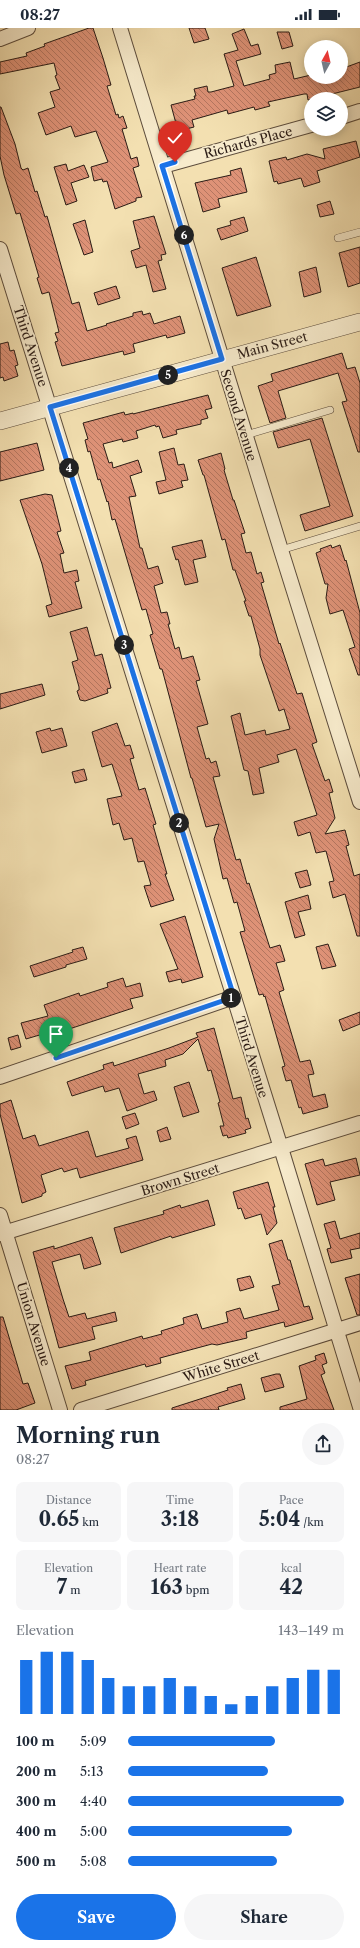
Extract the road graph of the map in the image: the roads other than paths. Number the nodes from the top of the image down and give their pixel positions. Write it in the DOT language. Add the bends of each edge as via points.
graph roads {
  1 [pos="28,28"];
  2 [pos="120,28"];
  3 [pos="0,38"];
  4 [pos="360,112"];
  5 [pos="348,115"];
  6 [pos="304,127"];
  7 [pos="162,166"];
  8 [pos="360,232"];
  9 [pos="338,238"];
  10 [pos="0,249"];
  11 [pos="360,322"];
  12 [pos="222,359"];
  13 [pos="50,407"];
  14 [pos="330,410"];
  15 [pos="0,421"];
  16 [pos="246,435"];
  17 [pos="360,526"];
  18 [pos="280,550"];
  19 [pos="360,802"];
  20 [pos="234,997"];
  21 [pos="0,1078"];
  22 [pos="360,1123"];
  23 [pos="281,1148"];
  24 [pos="0,1215"];
  25 [pos="3,1234"];
  26 [pos="360,1323"];
  27 [pos="337,1330"];
  28 [pos="360,1407"];
  29 [pos="60,1410"];
  30 [pos="81,1410"];
  1 -- 3 [label="street"];
  2 -- 7 [label="street, Second Avenue"];
  4 -- 5 [label="street"];
  6 -- 7 [label="street, Richards Place"];
  7 -- 12 [label="street, Second Avenue"];
  8 -- 9 [label="lane"];
  10 -- 13 [label="street, Third Avenue"];
  11 -- 12 [label="street, Main Street"];
  12 -- 13 [label="street, Main Street"];
  12 -- 16 [label="street, Second Avenue"];
  13 -- 15 [label="street, Main Street"];
  13 -- 20 [label="street, Third Avenue"];
  14 -- 16 [label="lane"];
  16 -- 18 [label="street, Second Avenue"];
  17 -- 18 [label="lane"];
  18 -- 19 [label="street, Second Avenue"];
  20 -- 21 [label="street"];
  20 -- 23 [label="street, Third Avenue"];
  22 -- 23 [label="street, Brown Street"];
  23 -- 25 [label="street, Brown Street"];
  23 -- 27 [label="street, Third Avenue"];
  24 -- 25 [label="street, Union Avenue"];
  25 -- 29 [label="street, Union Avenue"];
  26 -- 27 [label="street, White Street"];
  27 -- 28 [label="street, Third Avenue"];
  27 -- 30 [label="street, White Street"];
}
